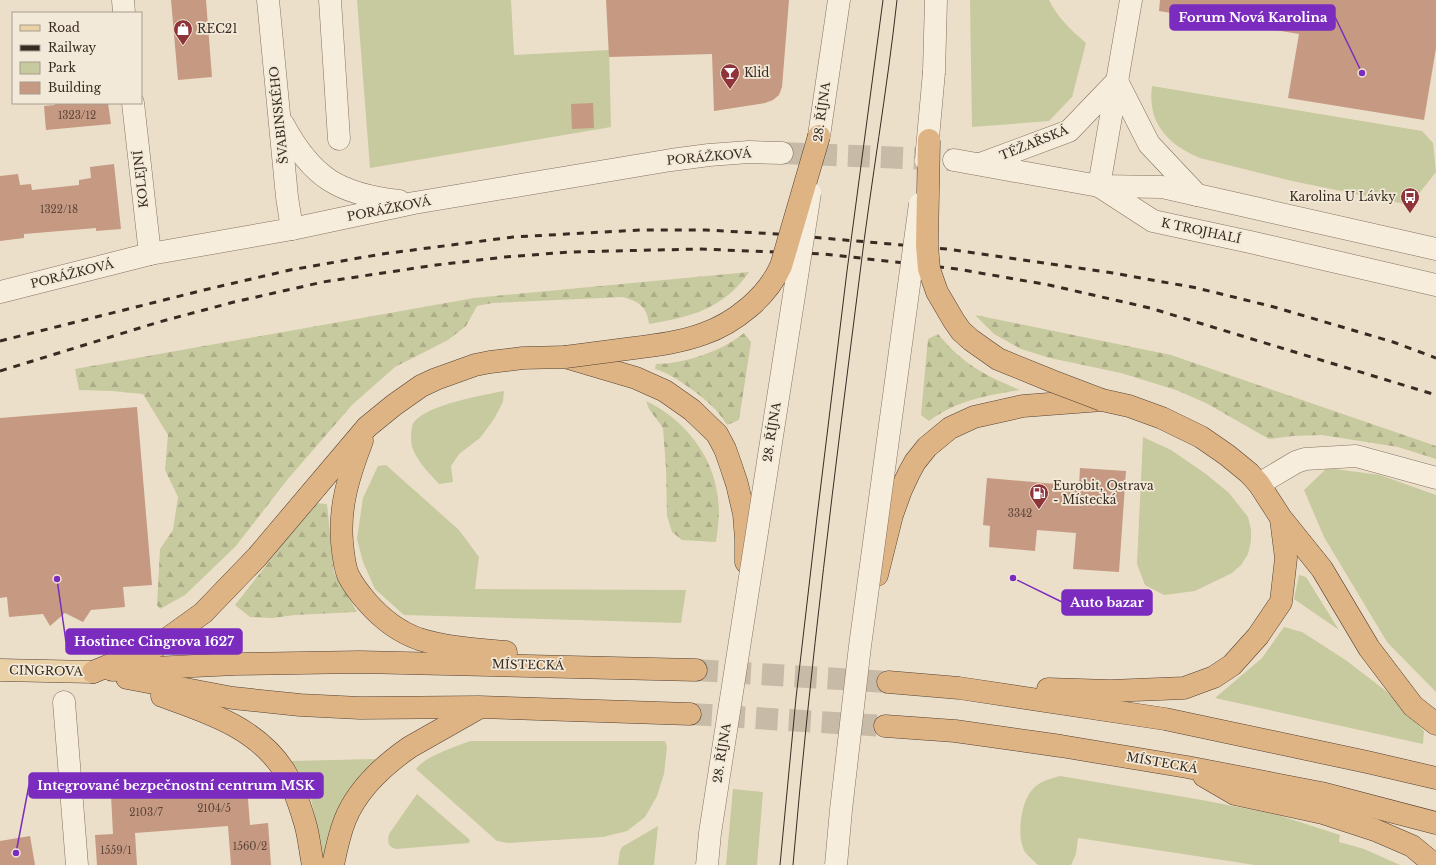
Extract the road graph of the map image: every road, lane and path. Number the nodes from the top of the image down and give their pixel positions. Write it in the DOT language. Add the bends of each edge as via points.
graph roads {
  1 [pos="123,0"];
  2 [pos="268,0"];
  3 [pos="330,0"];
  4 [pos="839,0"];
  5 [pos="936,0"];
  6 [pos="1131,0"];
  7 [pos="124,12"];
  8 [pos="1117,81"];
  9 [pos="133,104"];
  10 [pos="280,118"];
  11 [pos="819,136"];
  12 [pos="339,139"];
  13 [pos="929,140"];
  14 [pos="782,153"];
  15 [pos="954,160"];
  16 [pos="980,164"];
  17 [pos="1099,186"];
  18 [pos="1197,195"];
  19 [pos="414,203"];
  20 [pos="292,229"];
  21 [pos="1436,249"];
  22 [pos="150,254"];
  23 [pos="1436,285"];
  24 [pos="0,292"];
  25 [pos="565,357"];
  26 [pos="1102,400"];
  27 [pos="367,427"];
  28 [pos="1436,478"];
  29 [pos="1259,484"];
  30 [pos="1281,518"];
  31 [pos="744,607"];
  32 [pos="860,646"];
  33 [pos="0,670"];
  34 [pos="93,672"];
  35 [pos="888,682"];
  36 [pos="959,688"];
  37 [pos="64,702"];
  38 [pos="480,707"];
  39 [pos="690,714"];
  40 [pos="1436,724"];
  41 [pos="885,726"];
  42 [pos="1187,767"];
  43 [pos="1436,778"];
  44 [pos="1436,823"];
  45 [pos="77,865"];
  46 [pos="313,865"];
  47 [pos="333,865"];
  48 [pos="707,865"];
  49 [pos="836,865"];
  50 [pos="1435,865"];
  1 -- 7 [label="street"];
  2 -- 10 [label="street, ŠVABINSKÉHO"];
  3 -- 12 [label="street"];
  4 -- 11 [label="street, 28. ŘÍJNA"];
  5 -- 13 [label="street, bridge"];
  6 -- 8 [label="street"];
  8 -- 16 [label="street, TĚŽAŘSKÁ" via="1069,131"];
  8 -- 17 [label="street"];
  8 -- 18 [label="street" via="1149,144"];
  9 -- 22 [label="street, KOLEJNÍ"];
  10 -- 19 [label="street" via="298,150 325,178 357,193"];
  10 -- 20 [label="street, ŠVABINSKÉHO"];
  11 -- 25 [label="highway, bridge" via="781,266 757,300 728,322 695,337 663,344"];
  11 -- 31 [label="street, 28. ŘÍJNA, bridge"];
  13 -- 26 [label="highway, bridge" via="929,269 937,292 954,321 971,340 998,359"];
  13 -- 32 [label="street, bridge"];
  14 -- 19 [label="street, PORÁŽKOVÁ" via="749,152 670,160"];
  15 -- 16 [label="street"];
  16 -- 17 [label="street"];
  17 -- 18 [label="street" via="1162,187"];
  17 -- 23 [label="street, K TROJHALÍ" via="1153,221"];
  18 -- 21 [label="street"];
  19 -- 20 [label="street, PORÁŽKOVÁ"];
  20 -- 22 [label="street, PORÁŽKOVÁ"];
  22 -- 24 [label="street, PORÁŽKOVÁ"];
  25 -- 27 [label="highway" via="542,356 475,365 421,386"];
  25 -- 31 [label="highway, bridge" via="636,378 665,391 692,410 717,434 738,484 744,514"];
  26 -- 29 [label="highway" via="1129,406 1182,427 1237,463"];
  26 -- 32 [label="highway, bridge" via="1023,406 991,412 967,419 938,436 915,462 892,514"];
  27 -- 34 [label="highway" via="257,557 203,613 157,646"];
  27 -- 34 [label="highway, MÍSTECKÁ" via="350,472 344,497 342,549 351,580 377,614 411,635 446,645 689,669 360,662 235,664"];
  28 -- 29 [label="street" via="1356,456 1304,459"];
  29 -- 30 [label="highway"];
  30 -- 36 [label="highway" via="1286,558 1281,602 1258,636 1232,665 1214,677 1184,688 1110,691"];
  30 -- 40 [label="highway" via="1322,569 1369,648 1413,706"];
  31 -- 48 [label="street, 28. ŘÍJNA, bridge"];
  32 -- 49 [label="street, bridge"];
  33 -- 34 [label="main road, CINGROVA"];
  34 -- 38 [label="highway" via="233,698 300,705 360,708"];
  34 -- 46 [label="highway" via="212,714 234,725 270,752 285,773 306,824"];
  35 -- 36 [label="highway"];
  36 -- 43 [label="highway" via="1165,719"];
  37 -- 45 [label="street"];
  38 -- 39 [label="highway"];
  38 -- 47 [label="highway" via="400,754 363,790 350,809 342,829"];
  41 -- 42 [label="highway, MÍSTECKÁ" via="962,732"];
  42 -- 44 [label="highway, MÍSTECKÁ" via="1321,793"];
  42 -- 50 [label="highway" via="1235,794 1323,813 1375,830 1412,846"];
}
